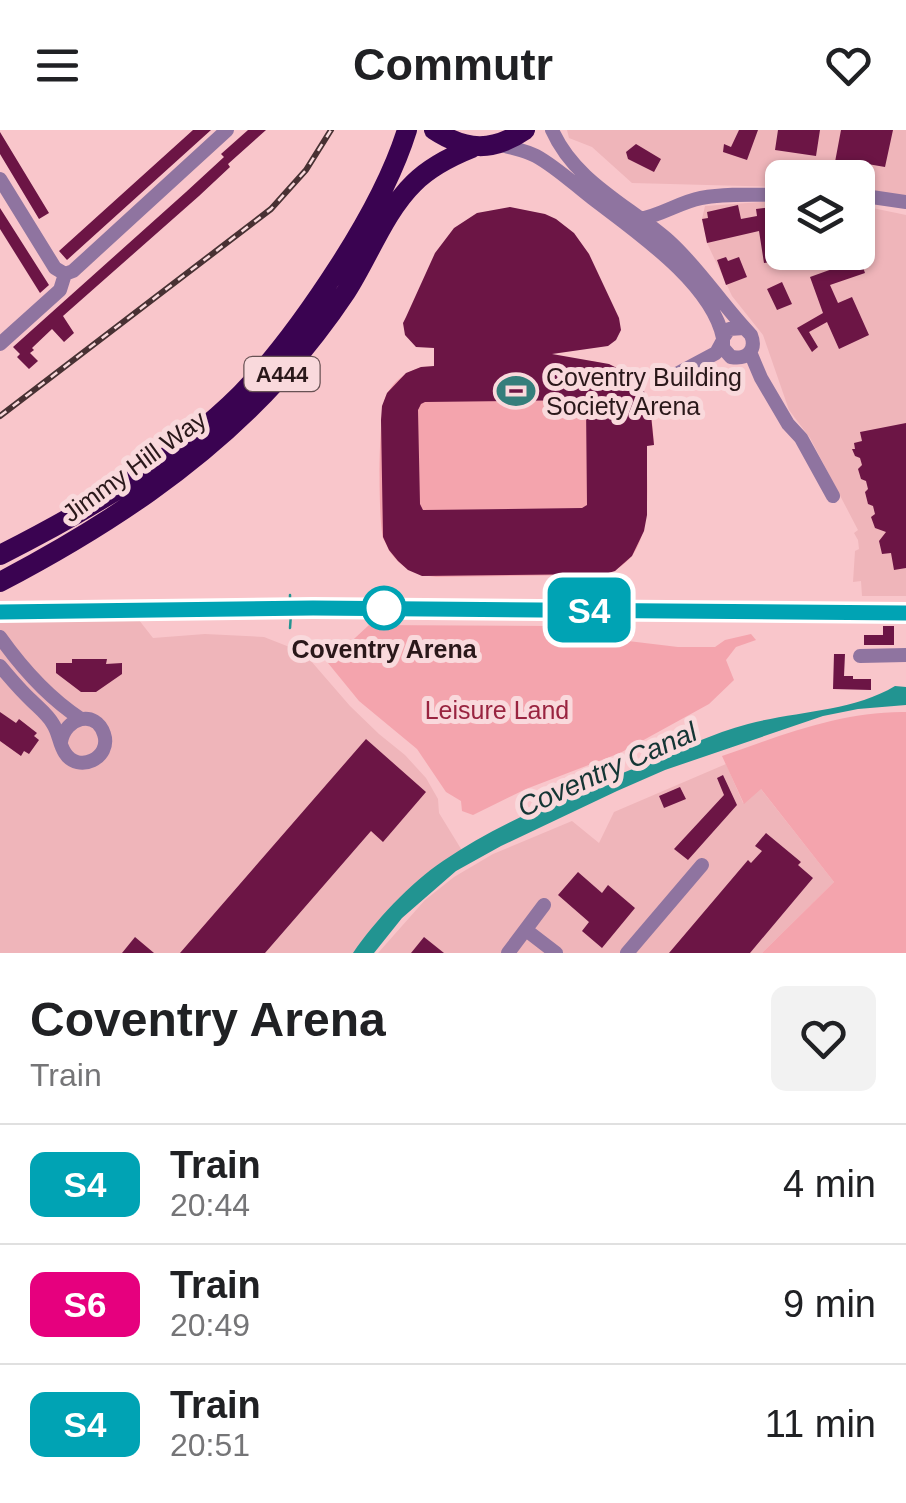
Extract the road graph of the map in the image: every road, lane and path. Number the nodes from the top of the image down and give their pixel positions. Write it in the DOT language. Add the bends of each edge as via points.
graph roads {
  1 [pos="227,130"];
  2 [pos="407,130"];
  3 [pos="434,130"];
  4 [pos="525,130"];
  5 [pos="552,130"];
  6 [pos="498,144"];
  7 [pos="472,148"];
  8 [pos="0,179"];
  9 [pos="765,195"];
  10 [pos="875,197"];
  11 [pos="906,202"];
  12 [pos="678,206"];
  13 [pos="640,219"];
  14 [pos="668,240"];
  15 [pos="64,274"];
  16 [pos="744,328"];
  17 [pos="722,340"];
  18 [pos="3,349"];
  19 [pos="740,356"];
  20 [pos="688,369"];
  21 [pos="658,384"];
  22 [pos="833,496"];
  23 [pos="0,555"];
  24 [pos="45,558"];
  25 [pos="0,579"];
  26 [pos="0,592"];
  27 [pos="0,637"];
  28 [pos="906,655"];
  29 [pos="860,656"];
  30 [pos="0,666"];
  31 [pos="81,719"];
  32 [pos="61,742"];
  33 [pos="702,865"];
  34 [pos="544,906"];
  35 [pos="526,930"];
  36 [pos="508,953"];
  37 [pos="556,953"];
  38 [pos="627,953"];
  1 -- 15 [label="street"];
  2 -- 23 [label="highway, Jimmy Hill Way / A444" via="349,250 244,391 164,457"];
  3 -- 7 [label="highway"];
  4 -- 6 [label="highway"];
  5 -- 13 [label="street" via="571,163"];
  6 -- 7 [label="highway"];
  6 -- 17 [label="street" via="534,155 659,250 693,285 721,327"];
  7 -- 24 [label="highway, Jimmy Hill Way / A444" via="406,191 324,323 246,413 192,461"];
  8 -- 15 [label="street"];
  9 -- 12 [label="street" via="701,198"];
  10 -- 11 [label="street"];
  12 -- 13 [label="street"];
  12 -- 14 [label="street"];
  13 -- 14 [label="street"];
  14 -- 16 [label="street"];
  15 -- 18 [label="street" via="60,290"];
  16 -- 17 [label="street" via="734,327"];
  16 -- 19 [label="street" via="753,339"];
  17 -- 19 [label="street" via="726,352"];
  17 -- 20 [label="street" via="716,353"];
  19 -- 20 [label="street"];
  19 -- 22 [label="street" via="801,438"];
  20 -- 21 [label="street"];
  24 -- 25 [label="highway, Jimmy Hill Way / A444"];
  24 -- 26 [label="street"];
  27 -- 31 [label="street"];
  28 -- 29 [label="street"];
  30 -- 32 [label="street" via="53,722"];
  31 -- 32 [label="street" via="71,722"];
  31 -- 32 [label="street" via="103,731 99,756 74,761"];
  33 -- 38 [label="street"];
  34 -- 35 [label="street"];
  35 -- 36 [label="street"];
  35 -- 37 [label="street"];
}
